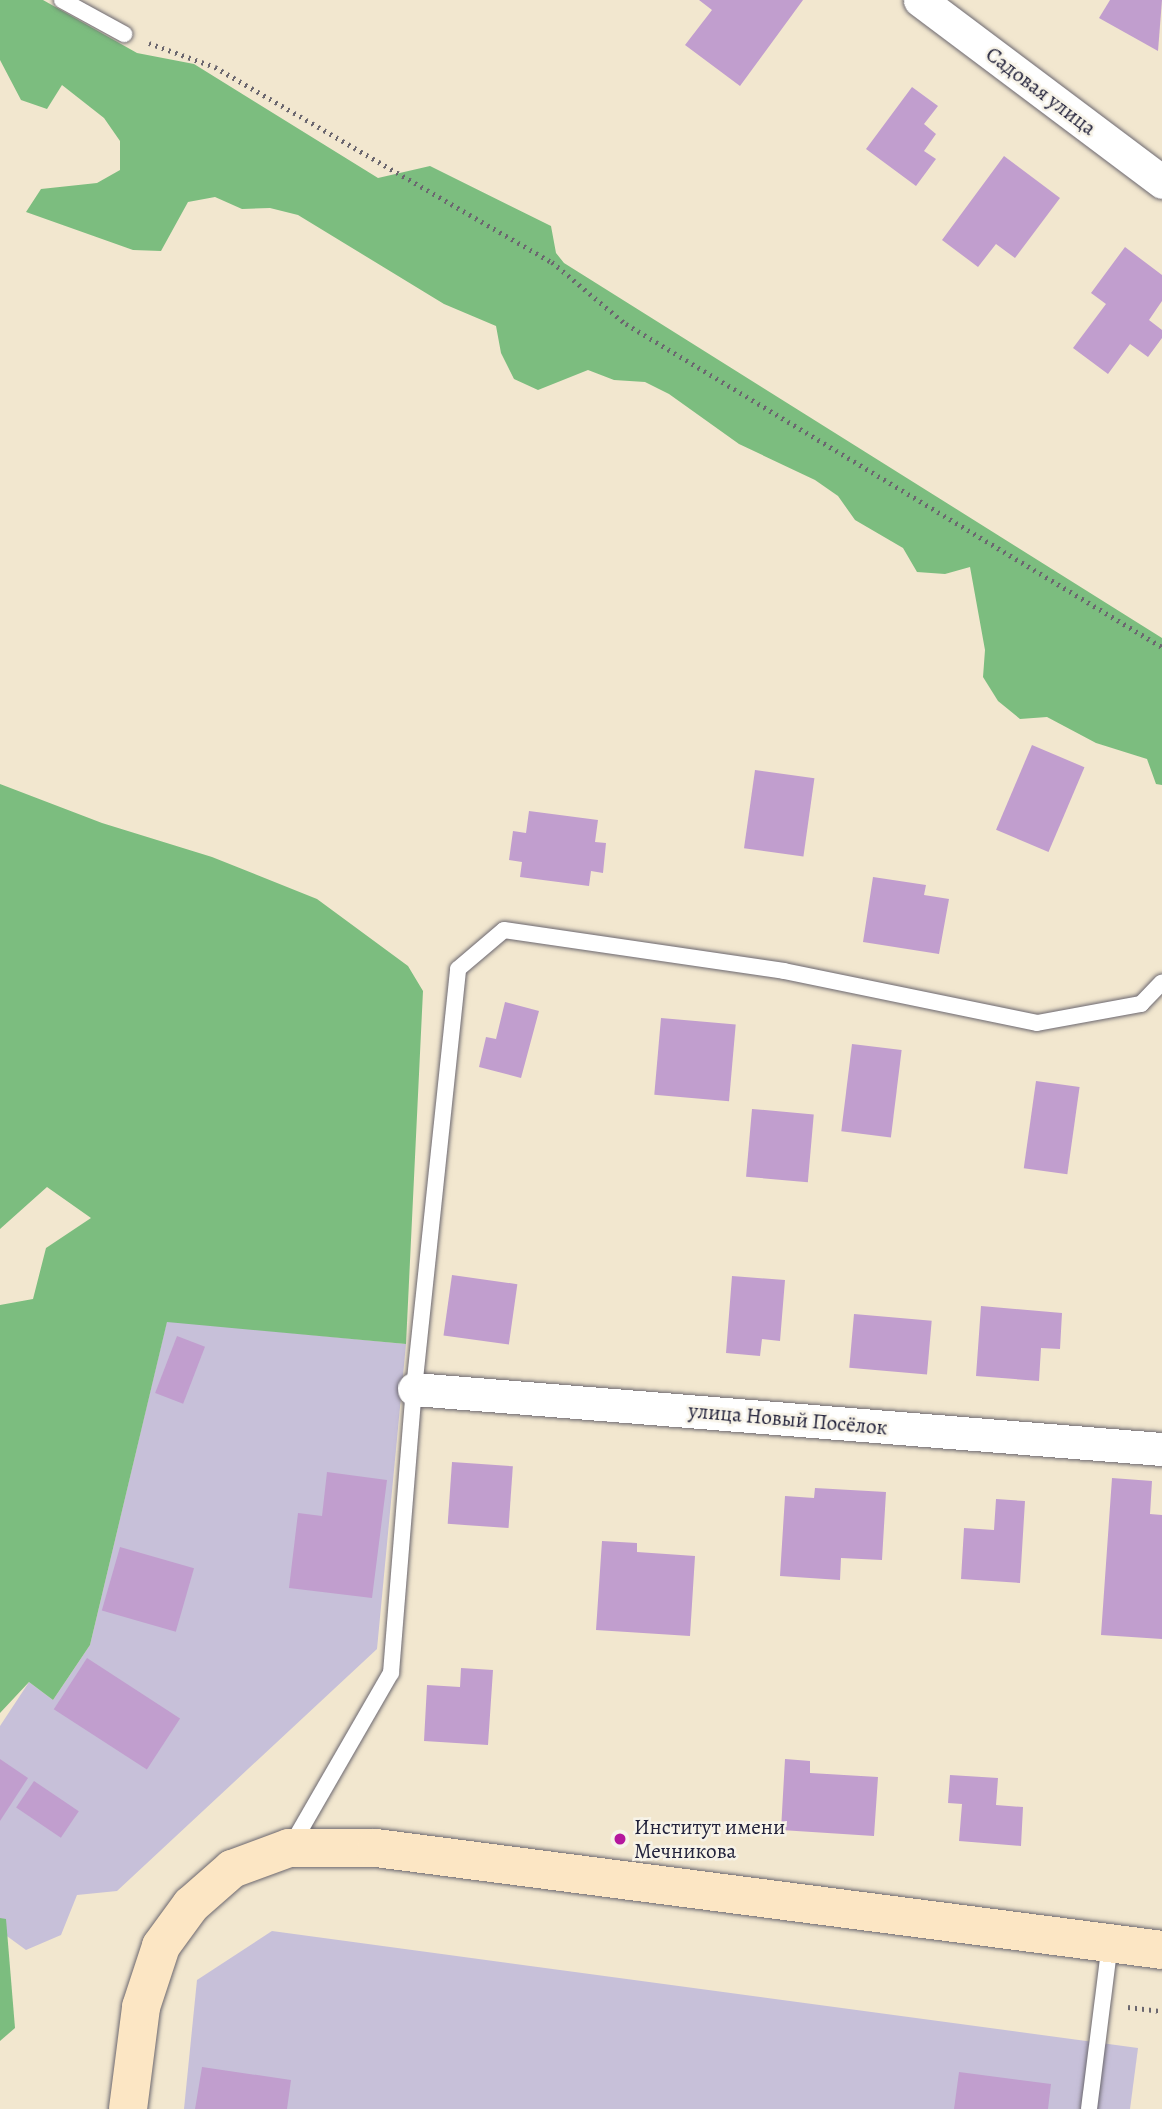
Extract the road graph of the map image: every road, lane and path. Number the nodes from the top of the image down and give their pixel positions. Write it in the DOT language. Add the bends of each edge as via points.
graph roads {
  1 [pos="62,0"];
  2 [pos="920,0"];
  3 [pos="124,34"];
  4 [pos="1162,182"];
  5 [pos="1162,647"];
  6 [pos="1162,982"];
  7 [pos="414,1389"];
  8 [pos="1162,1449"];
  9 [pos="289,1848"];
  10 [pos="1110,1943"];
  11 [pos="1162,1950"];
  12 [pos="1102,2004"];
  13 [pos="1162,2011"];
  14 [pos="128,2109"];
  15 [pos="1089,2109"];
  1 -- 3 [label="lane"];
  2 -- 4 [label="street, Садовая улица"];
  3 -- 5 [label="path" via="215,67 552,262 626,324"];
  6 -- 7 [label="lane" via="1141,1004 1037,1023 784,971 505,930 458,969"];
  7 -- 8 [label="street, улица Новый Посёлок"];
  7 -- 9 [label="lane" via="391,1673"];
  9 -- 10 [label="main road" via="376,1847"];
  9 -- 14 [label="main road" via="232,1869 191,1905 161,1947 141,2007"];
  10 -- 11 [label="main road"];
  10 -- 12 [label="lane"];
  12 -- 13 [label="path"];
  12 -- 15 [label="lane"];
}
